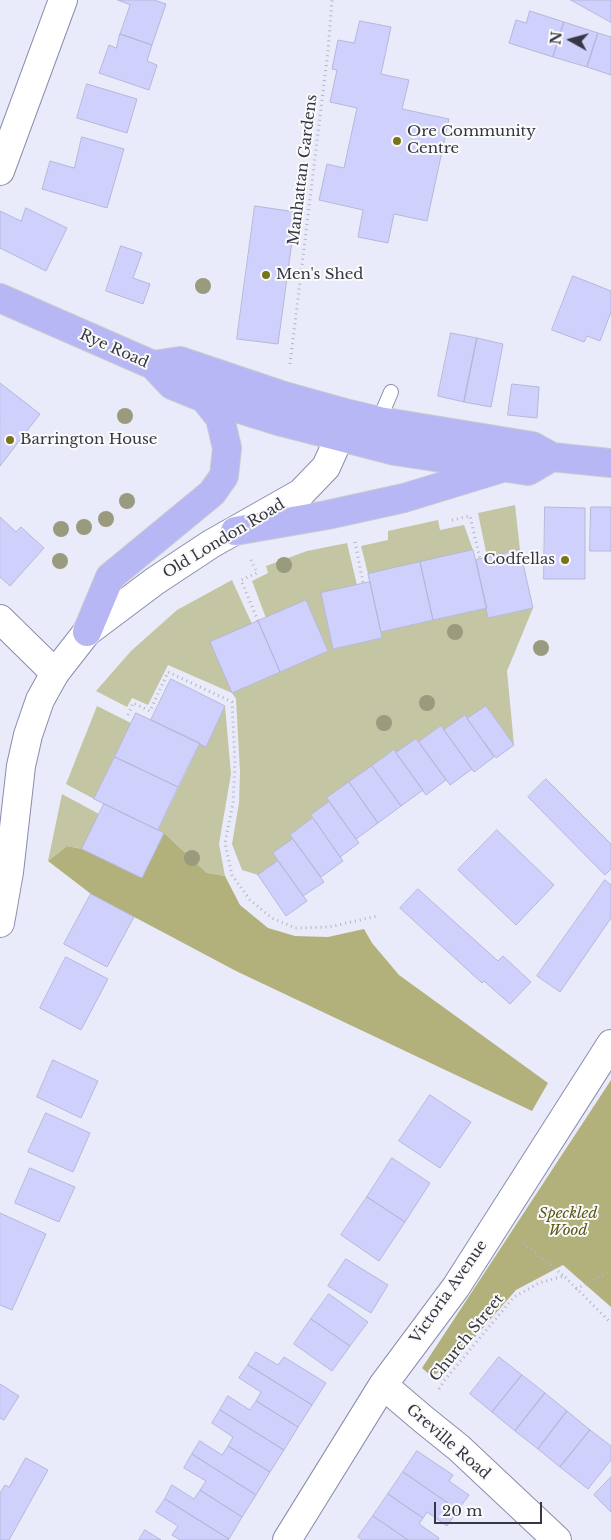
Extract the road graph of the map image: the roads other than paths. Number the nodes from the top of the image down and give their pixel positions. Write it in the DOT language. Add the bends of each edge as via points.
graph roads {
  1 [pos="63,0"];
  2 [pos="0,171"];
  3 [pos="0,298"];
  4 [pos="153,365"];
  5 [pos="391,392"];
  6 [pos="204,398"];
  7 [pos="342,425"];
  8 [pos="376,433"];
  9 [pos="552,457"];
  10 [pos="611,463"];
  11 [pos="505,468"];
  12 [pos="235,531"];
  13 [pos="0,619"];
  14 [pos="87,632"];
  15 [pos="55,673"];
  16 [pos="0,923"];
  17 [pos="611,1044"];
  18 [pos="383,1385"];
  19 [pos="287,1540"];
  20 [pos="557,1540"];
  1 -- 2 [label="street"];
  3 -- 4 [label="highway, Rye Road"];
  4 -- 6 [label="highway, Rye Road" via="172,385"];
  4 -- 7 [label="highway" via="180,361 284,396"];
  5 -- 8 [label="lane"];
  6 -- 7 [label="highway, Rye Road" via="278,421"];
  6 -- 14 [label="highway" via="220,418 227,448 224,476 212,493 110,577"];
  7 -- 8 [label="highway"];
  7 -- 12 [label="street, Old London Road" via="326,467 301,493"];
  8 -- 9 [label="highway" via="532,446"];
  8 -- 11 [label="highway" via="396,451"];
  9 -- 10 [label="highway"];
  9 -- 11 [label="highway" via="528,471"];
  11 -- 12 [label="highway" via="404,498"];
  12 -- 14 [label="street, Old London Road" via="174,568"];
  13 -- 15 [label="street"];
  14 -- 15 [label="street, Old London Road"];
  15 -- 16 [label="street, Old London Road" via="40,700 21,766"];
  17 -- 18 [label="street, Victoria Avenue" via="456,1286"];
  18 -- 19 [label="street, Victoria Avenue"];
  18 -- 20 [label="street, Greville Road" via="459,1448"];
}
